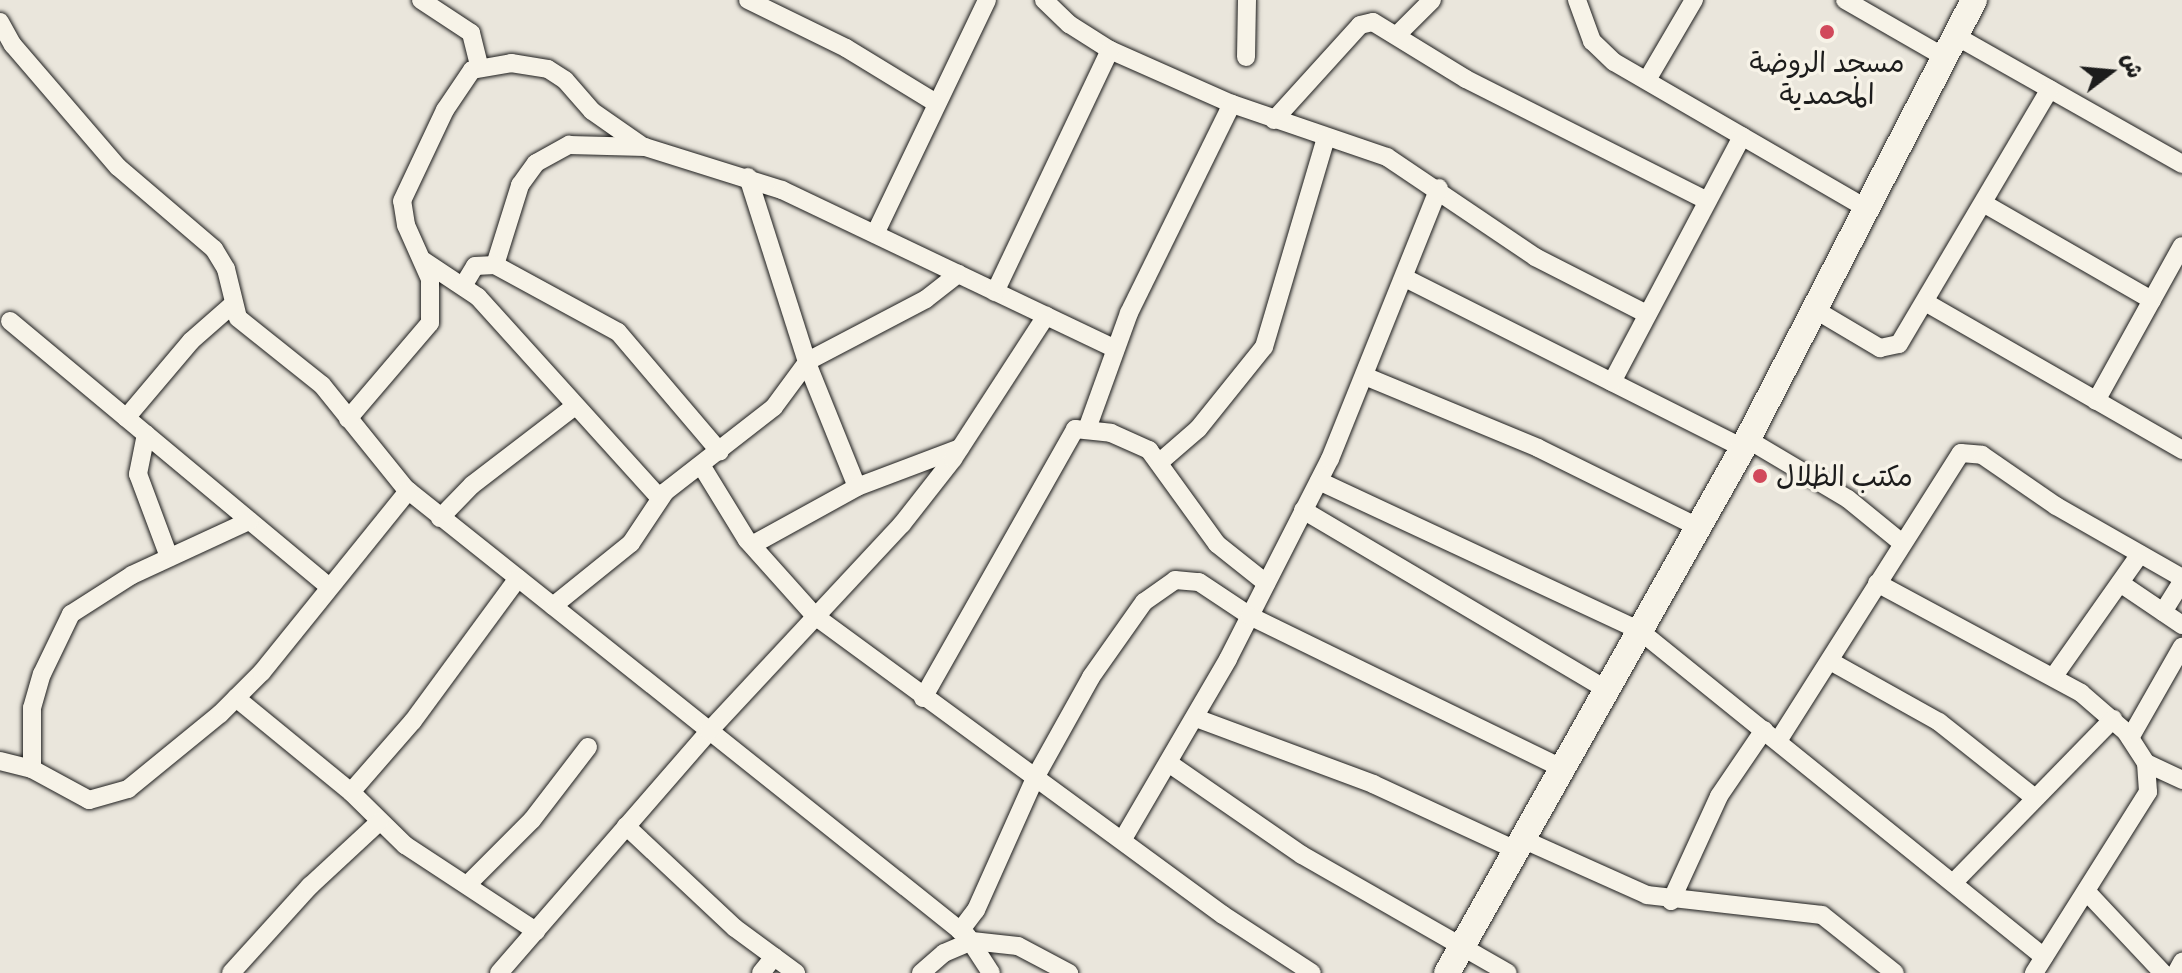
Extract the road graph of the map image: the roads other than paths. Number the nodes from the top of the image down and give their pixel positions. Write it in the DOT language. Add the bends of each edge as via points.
graph roads {
  1 [pos="421,0"];
  2 [pos="748,0"];
  3 [pos="987,0"];
  4 [pos="1247,0"];
  5 [pos="1432,0"];
  6 [pos="1577,0"];
  7 [pos="1694,0"];
  8 [pos="1845,0"];
  9 [pos="1974,0"];
  10 [pos="1054,4"];
  11 [pos="0,22"];
  12 [pos="1398,34"];
  13 [pos="1950,47"];
  14 [pos="1110,50"];
  15 [pos="1246,57"];
  16 [pos="479,66"];
  17 [pos="1647,80"];
  18 [pos="2050,89"];
  19 [pos="936,103"];
  20 [pos="1232,104"];
  21 [pos="1274,120"];
  22 [pos="1742,136"];
  23 [pos="1326,138"];
  24 [pos="645,147"];
  25 [pos="2182,164"];
  26 [pos="748,177"];
  27 [pos="1439,188"];
  28 [pos="1707,201"];
  29 [pos="1983,203"];
  30 [pos="1866,208"];
  31 [pos="875,234"];
  32 [pos="2181,253"];
  33 [pos="424,261"];
  34 [pos="495,265"];
  35 [pos="958,274"];
  36 [pos="1405,278"];
  37 [pos="463,286"];
  38 [pos="995,292"];
  39 [pos="2152,300"];
  40 [pos="1925,302"];
  41 [pos="231,306"];
  42 [pos="1814,309"];
  43 [pos="1647,314"];
  44 [pos="1046,316"];
  45 [pos="10,321"];
  46 [pos="1115,349"];
  47 [pos="808,361"];
  48 [pos="1367,377"];
  49 [pos="1612,382"];
  50 [pos="2096,401"];
  51 [pos="575,406"];
  52 [pos="126,418"];
  53 [pos="348,419"];
  54 [pos="1087,429"];
  55 [pos="146,434"];
  56 [pos="1745,443"];
  57 [pos="960,448"];
  58 [pos="2182,450"];
  59 [pos="720,452"];
  60 [pos="1161,461"];
  61 [pos="701,465"];
  62 [pos="1319,481"];
  63 [pos="857,487"];
  64 [pos="408,491"];
  65 [pos="659,497"];
  66 [pos="1303,510"];
  67 [pos="440,518"];
  68 [pos="249,521"];
  69 [pos="1698,527"];
  70 [pos="1902,543"];
  71 [pos="752,545"];
  72 [pos="2140,554"];
  73 [pos="169,557"];
  74 [pos="518,578"];
  75 [pos="2182,580"];
  76 [pos="1266,583"];
  77 [pos="1877,583"];
  78 [pos="2120,583"];
  79 [pos="329,587"];
  80 [pos="553,606"];
  81 [pos="2163,612"];
  82 [pos="815,616"];
  83 [pos="1250,616"];
  84 [pos="2182,625"];
  85 [pos="1640,631"];
  86 [pos="2182,647"];
  87 [pos="1830,661"];
  88 [pos="2054,676"];
  89 [pos="1606,689"];
  90 [pos="236,698"];
  91 [pos="923,698"];
  92 [pos="1196,718"];
  93 [pos="2113,719"];
  94 [pos="709,731"];
  95 [pos="1771,735"];
  96 [pos="2130,738"];
  97 [pos="588,747"];
  98 [pos="0,761"];
  99 [pos="2146,763"];
  100 [pos="1170,764"];
  101 [pos="1562,768"];
  102 [pos="32,769"];
  103 [pos="1036,776"];
  104 [pos="2182,780"];
  105 [pos="351,792"];
  106 [pos="2035,798"];
  107 [pos="379,822"];
  108 [pos="626,826"];
  109 [pos="1123,839"];
  110 [pos="1519,845"];
  111 [pos="1954,882"];
  112 [pos="467,885"];
  113 [pos="2086,891"];
  114 [pos="1671,901"];
  115 [pos="536,931"];
  116 [pos="966,936"];
  117 [pos="1464,943"];
  118 [pos="774,957"];
  119 [pos="2182,962"];
  120 [pos="2039,965"];
  121 [pos="231,973"];
  122 [pos="499,973"];
  123 [pos="761,973"];
  124 [pos="796,973"];
  125 [pos="921,973"];
  126 [pos="991,973"];
  127 [pos="1069,973"];
  128 [pos="1312,973"];
  129 [pos="1447,973"];
  130 [pos="1508,973"];
  131 [pos="1895,973"];
  132 [pos="2163,973"];
  133 [pos="2176,973"];
  1 -- 16 [label="street" via="471,33"];
  2 -- 19 [label="street" via="846,48"];
  3 -- 19 [label="street"];
  4 -- 15 [label="street"];
  5 -- 12 [label="street"];
  6 -- 17 [label="street" via="1587,31 1601,51"];
  7 -- 17 [label="street"];
  8 -- 13 [label="street"];
  9 -- 13 [label="street"];
  10 -- 14 [label="street"];
  11 -- 41 [label="street" via="118,167 214,249 226,269"];
  12 -- 21 [label="street" via="1380,24 1360,25"];
  12 -- 28 [label="street" via="1466,79"];
  13 -- 18 [label="street"];
  13 -- 30 [label="street"];
  14 -- 20 [label="street"];
  14 -- 38 [label="street"];
  16 -- 24 [label="street" via="522,63 557,74 592,111"];
  16 -- 33 [label="street" via="445,110 405,192 406,225"];
  17 -- 22 [label="street"];
  18 -- 25 [label="street"];
  18 -- 29 [label="street"];
  19 -- 31 [label="street"];
  20 -- 21 [label="street"];
  20 -- 46 [label="street"];
  21 -- 23 [label="street"];
  22 -- 28 [label="street"];
  22 -- 30 [label="street"];
  23 -- 27 [label="street" via="1387,157"];
  23 -- 60 [label="street" via="1264,347 1198,429"];
  24 -- 26 [label="street"];
  24 -- 34 [label="street" via="579,144 536,163 520,185"];
  26 -- 31 [label="street"];
  26 -- 47 [label="street"];
  27 -- 36 [label="street"];
  27 -- 43 [label="street" via="1535,257"];
  28 -- 43 [label="street"];
  29 -- 39 [label="street"];
  29 -- 40 [label="street"];
  30 -- 42 [label="street"];
  31 -- 35 [label="street"];
  32 -- 39 [label="street"];
  33 -- 37 [label="street"];
  33 -- 53 [label="street" via="433,299 430,323"];
  34 -- 37 [label="street" via="475,266"];
  34 -- 59 [label="street" via="618,332"];
  35 -- 38 [label="street"];
  35 -- 47 [label="street" via="926,299"];
  36 -- 48 [label="street"];
  36 -- 49 [label="street"];
  37 -- 51 [label="street"];
  38 -- 44 [label="street"];
  39 -- 50 [label="street"];
  40 -- 42 [label="street" via="1905,338 1885,350"];
  40 -- 50 [label="street"];
  41 -- 52 [label="street" via="191,341"];
  41 -- 53 [label="street" via="253,335 322,385"];
  42 -- 56 [label="street"];
  43 -- 49 [label="street"];
  44 -- 46 [label="street"];
  44 -- 57 [label="street"];
  45 -- 52 [label="street"];
  46 -- 54 [label="street"];
  47 -- 59 [label="street" via="774,407"];
  47 -- 63 [label="street"];
  48 -- 62 [label="street"];
  48 -- 69 [label="street" via="1538,448"];
  49 -- 56 [label="street"];
  50 -- 58 [label="street"];
  51 -- 65 [label="street"];
  51 -- 67 [label="street" via="484,475"];
  52 -- 55 [label="street"];
  53 -- 64 [label="street"];
  54 -- 60 [label="street" via="1129,438"];
  54 -- 91 [label="street" via="1069,433"];
  55 -- 68 [label="street"];
  55 -- 73 [label="street" via="138,474"];
  56 -- 69 [label="street"];
  56 -- 70 [label="street" via="1848,499"];
  57 -- 63 [label="street"];
  57 -- 82 [label="street" via="902,524"];
  59 -- 61 [label="street"];
  60 -- 76 [label="street" via="1217,544"];
  61 -- 65 [label="street"];
  61 -- 71 [label="street"];
  62 -- 66 [label="street"];
  62 -- 85 [label="street"];
  63 -- 71 [label="street"];
  64 -- 67 [label="street"];
  64 -- 79 [label="street"];
  65 -- 80 [label="street" via="631,543"];
  66 -- 76 [label="street"];
  66 -- 89 [label="street"];
  67 -- 74 [label="street"];
  68 -- 73 [label="street"];
  68 -- 79 [label="street"];
  69 -- 85 [label="street"];
  70 -- 72 [label="street" via="1952,461 1974,452"];
  70 -- 77 [label="street"];
  71 -- 82 [label="street"];
  72 -- 75 [label="street"];
  72 -- 78 [label="street"];
  73 -- 102 [label="street" via="92,597 71,614 32,708"];
  74 -- 80 [label="street"];
  74 -- 105 [label="street" via="413,721"];
  75 -- 81 [label="street"];
  76 -- 83 [label="street"];
  77 -- 87 [label="street"];
  77 -- 88 [label="street"];
  78 -- 81 [label="street"];
  78 -- 88 [label="street"];
  79 -- 90 [label="street"];
  80 -- 94 [label="street"];
  81 -- 84 [label="street"];
  82 -- 91 [label="street"];
  82 -- 94 [label="street"];
  83 -- 92 [label="street"];
  83 -- 101 [label="street"];
  83 -- 103 [label="street" via="1199,582 1166,583 1144,602 1091,677"];
  85 -- 89 [label="street"];
  85 -- 95 [label="street"];
  86 -- 96 [label="street"];
  87 -- 95 [label="street"];
  87 -- 106 [label="street" via="1939,722"];
  88 -- 93 [label="street"];
  89 -- 101 [label="street"];
  90 -- 102 [label="street" via="118,795 89,800"];
  90 -- 105 [label="street"];
  91 -- 103 [label="street"];
  92 -- 100 [label="street"];
  92 -- 110 [label="street"];
  93 -- 96 [label="street"];
  93 -- 106 [label="street"];
  94 -- 108 [label="street"];
  94 -- 116 [label="street"];
  95 -- 111 [label="street"];
  95 -- 114 [label="street" via="1719,796"];
  96 -- 99 [label="street"];
  97 -- 112 [label="street" via="532,820"];
  98 -- 102 [label="street"];
  99 -- 104 [label="street"];
  99 -- 113 [label="street" via="2148,792"];
  100 -- 109 [label="street"];
  100 -- 117 [label="street" via="1302,855"];
  101 -- 110 [label="street"];
  103 -- 109 [label="street"];
  103 -- 116 [label="street"];
  105 -- 107 [label="street"];
  106 -- 111 [label="street"];
  107 -- 112 [label="street"];
  107 -- 121 [label="street" via="310,886"];
  108 -- 115 [label="street"];
  108 -- 118 [label="street" via="735,928"];
  109 -- 128 [label="street"];
  110 -- 114 [label="street"];
  110 -- 117 [label="street"];
  111 -- 120 [label="street"];
  112 -- 115 [label="street"];
  113 -- 120 [label="street"];
  113 -- 132 [label="street"];
  114 -- 131 [label="street" via="1822,915"];
  115 -- 122 [label="street"];
  116 -- 125 [label="street"];
  116 -- 126 [label="street"];
  116 -- 127 [label="street" via="1018,946"];
  117 -- 129 [label="street"];
  117 -- 130 [label="street"];
  118 -- 123 [label="street"];
  118 -- 124 [label="street"];
  119 -- 133 [label="street"];
}
